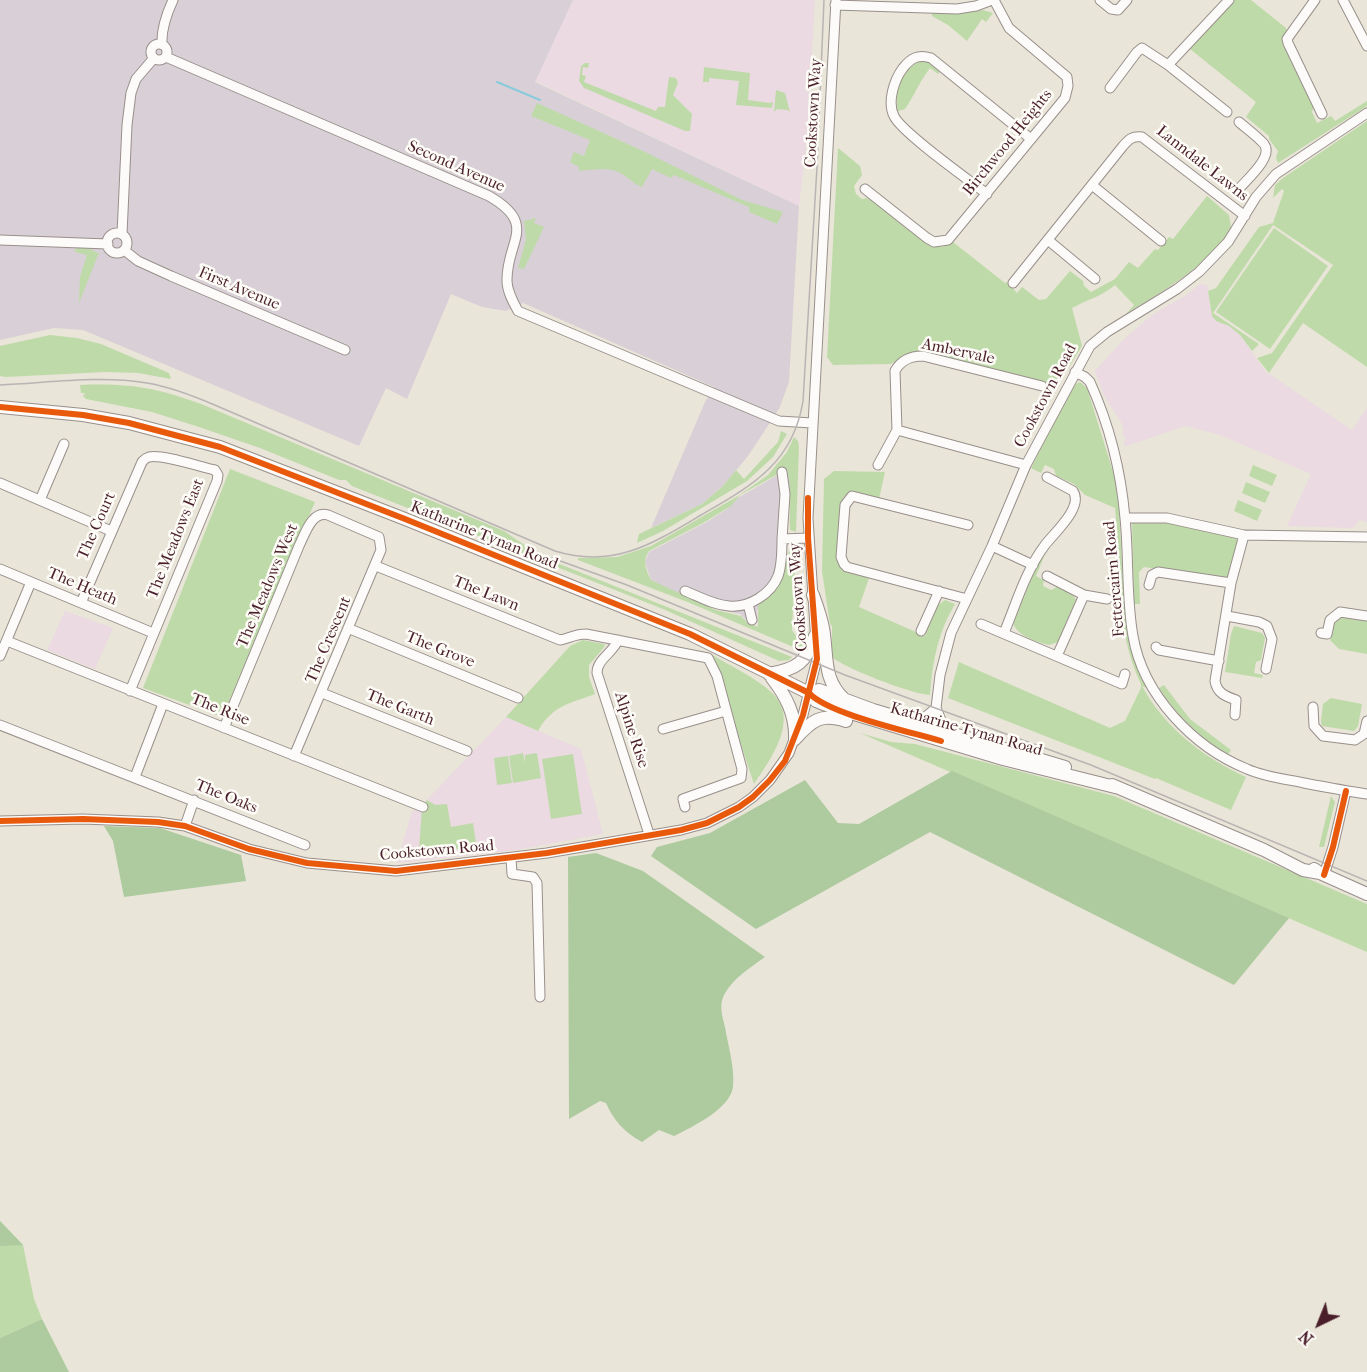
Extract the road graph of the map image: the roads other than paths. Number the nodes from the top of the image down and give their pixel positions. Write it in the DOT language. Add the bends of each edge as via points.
graph roads {
  1 [pos="173,0"];
  2 [pos="993,0"];
  3 [pos="1100,0"];
  4 [pos="1126,0"];
  5 [pos="1229,0"];
  6 [pos="1315,0"];
  7 [pos="1343,0"];
  8 [pos="836,2"];
  9 [pos="957,4"];
  10 [pos="162,45"];
  11 [pos="1367,46"];
  12 [pos="166,57"];
  13 [pos="154,58"];
  14 [pos="1168,65"];
  15 [pos="1110,88"];
  16 [pos="1227,112"];
  17 [pos="1367,113"];
  18 [pos="1322,114"];
  19 [pos="1239,122"];
  20 [pos="1031,139"];
  21 [pos="1264,161"];
  22 [pos="1276,174"];
  23 [pos="1092,184"];
  24 [pos="865,189"];
  25 [pos="1238,190"];
  26 [pos="987,194"];
  27 [pos="1245,216"];
  28 [pos="122,234"];
  29 [pos="0,240"];
  30 [pos="1048,240"];
  31 [pos="1161,241"];
  32 [pos="108,244"];
  33 [pos="124,250"];
  34 [pos="1095,279"];
  35 [pos="1013,283"];
  36 [pos="345,350"];
  37 [pos="1075,372"];
  38 [pos="1042,386"];
  39 [pos="0,407"];
  40 [pos="812,423"];
  41 [pos="897,430"];
  42 [pos="64,444"];
  43 [pos="142,462"];
  44 [pos="878,465"];
  45 [pos="1026,465"];
  46 [pos="782,472"];
  47 [pos="1047,477"];
  48 [pos="0,483"];
  49 [pos="40,500"];
  50 [pos="1125,518"];
  51 [pos="968,525"];
  52 [pos="111,531"];
  53 [pos="376,535"];
  54 [pos="1244,535"];
  55 [pos="1367,537"];
  56 [pos="808,538"];
  57 [pos="782,539"];
  58 [pos="992,546"];
  59 [pos="1033,565"];
  60 [pos="376,566"];
  61 [pos="0,569"];
  62 [pos="1047,576"];
  63 [pos="31,582"];
  64 [pos="1231,583"];
  65 [pos="1149,585"];
  66 [pos="686,591"];
  67 [pos="939,591"];
  68 [pos="1084,595"];
  69 [pos="813,596"];
  70 [pos="967,599"];
  71 [pos="1107,599"];
  72 [pos="81,603"];
  73 [pos="748,604"];
  74 [pos="1227,616"];
  75 [pos="1367,616"];
  76 [pos="752,620"];
  77 [pos="981,624"];
  78 [pos="350,629"];
  79 [pos="921,631"];
  80 [pos="153,633"];
  81 [pos="1004,633"];
  82 [pos="1321,633"];
  83 [pos="814,636"];
  84 [pos="618,640"];
  85 [pos="7,641"];
  86 [pos="1156,647"];
  87 [pos="0,656"];
  88 [pos="1057,656"];
  89 [pos="1219,661"];
  90 [pos="1266,669"];
  91 [pos="770,674"];
  92 [pos="1125,674"];
  93 [pos="130,691"];
  94 [pos="322,693"];
  95 [pos="809,693"];
  96 [pos="518,698"];
  97 [pos="844,700"];
  98 [pos="163,704"];
  99 [pos="1313,707"];
  100 [pos="936,708"];
  101 [pos="726,711"];
  102 [pos="1235,715"];
  103 [pos="1367,721"];
  104 [pos="0,725"];
  105 [pos="910,726"];
  106 [pos="224,728"];
  107 [pos="663,729"];
  108 [pos="951,732"];
  109 [pos="795,739"];
  110 [pos="467,751"];
  111 [pos="294,756"];
  112 [pos="135,777"];
  113 [pos="1119,788"];
  114 [pos="1346,791"];
  115 [pos="1367,794"];
  116 [pos="194,800"];
  117 [pos="423,807"];
  118 [pos="685,807"];
  119 [pos="0,821"];
  120 [pos="185,826"];
  121 [pos="649,834"];
  122 [pos="305,845"];
  123 [pos="511,858"];
  124 [pos="1322,874"];
  125 [pos="1367,894"];
  126 [pos="540,997"];
  1 -- 10 [label="street" via="166,16"];
  2 -- 9 [label="street" via="976,6"];
  2 -- 20 [label="street, Birchwood Heights" via="1009,28 1067,77 1065,98"];
  3 -- 4 [label="street" via="1118,10"];
  5 -- 14 [label="street"];
  6 -- 18 [label="street" via="1287,39"];
  7 -- 11 [label="street"];
  8 -- 9 [label="street"];
  8 -- 40 [label="street, Cookstown Way"];
  10 -- 12 [label="street" via="167,50"];
  10 -- 13 [label="street" via="153,48"];
  12 -- 13 [label="street"];
  12 -- 40 [label="street, Second Avenue" via="501,203 515,220 518,232 506,282 518,311 779,421"];
  13 -- 28 [label="street" via="136,79 131,93"];
  14 -- 15 [label="street" via="1142,48"];
  14 -- 16 [label="street"];
  17 -- 22 [label="street, Cookstown Road"];
  19 -- 21 [label="street" via="1265,145"];
  20 -- 26 [label="street, Birchwood Heights"];
  20 -- 26 [label="street" via="931,58 916,57 901,70 893,88 894,116 899,124"];
  21 -- 22 [label="street"];
  21 -- 25 [label="street"];
  22 -- 27 [label="street, Cookstown Road"];
  23 -- 27 [label="street, Lanndale Lawns" via="1129,139 1142,137"];
  23 -- 30 [label="street, Lanndale Lawns"];
  23 -- 31 [label="street"];
  24 -- 26 [label="street, Birchwood Heights" via="934,242 954,235"];
  27 -- 37 [label="street, Cookstown Road" via="1228,242 1199,272 1090,345"];
  28 -- 32 [label="street" via="110,236"];
  28 -- 33 [label="street" via="127,241"];
  29 -- 32 [label="street"];
  30 -- 34 [label="street"];
  30 -- 35 [label="street, Lanndale Lawns"];
  32 -- 33 [label="street" via="113,251"];
  33 -- 36 [label="street, First Avenue" via="171,276"];
  37 -- 45 [label="street, Cookstown Road"];
  37 -- 50 [label="street, Fettercairn Road" via="1089,382 1108,432"];
  38 -- 41 [label="street, Ambervale" via="914,356 894,370"];
  39 -- 91 [label="main road, Katharine Tynan Road" via="121,421 220,447 663,622"];
  40 -- 56 [label="street, Cookstown Way"];
  41 -- 44 [label="street"];
  41 -- 45 [label="street"];
  42 -- 49 [label="street"];
  43 -- 52 [label="street, The Court"];
  43 -- 80 [label="street, The Meadows East" via="151,457 206,468 218,475"];
  45 -- 58 [label="street, Cookstown Road"];
  46 -- 57 [label="street" via="786,494"];
  47 -- 59 [label="street" via="1073,491 1076,503"];
  48 -- 49 [label="street"];
  49 -- 52 [label="street"];
  50 -- 54 [label="street" via="1167,518"];
  50 -- 114 [label="street, Fettercairn Road" via="1134,639 1146,674 1166,707 1192,734 1227,760 1260,773"];
  51 -- 67 [label="street" via="852,496 845,505 844,564"];
  52 -- 72 [label="street, The Court"];
  53 -- 60 [label="street, The Crescent" via="380,537 381,550"];
  53 -- 106 [label="street, The Meadows West" via="323,513 314,519 299,546"];
  54 -- 55 [label="street"];
  54 -- 64 [label="street"];
  56 -- 57 [label="street"];
  56 -- 69 [label="street, Cookstown Way"];
  57 -- 73 [label="street" via="778,577 758,600"];
  58 -- 59 [label="street"];
  58 -- 70 [label="street, Cookstown Road"];
  59 -- 81 [label="street"];
  60 -- 78 [label="street, The Crescent"];
  60 -- 84 [label="street, The Lawn" via="560,640 577,633"];
  61 -- 63 [label="street, The Heath"];
  62 -- 68 [label="street"];
  63 -- 72 [label="street, The Heath"];
  63 -- 85 [label="street"];
  64 -- 65 [label="street" via="1158,572 1152,575"];
  64 -- 74 [label="street"];
  66 -- 73 [label="street" via="723,606"];
  67 -- 70 [label="street"];
  67 -- 79 [label="street"];
  68 -- 71 [label="street"];
  68 -- 88 [label="street"];
  69 -- 83 [label="street, Cookstown Way"];
  69 -- 97 [label="main road" via="823,624 827,672"];
  70 -- 100 [label="street, Cookstown Road" via="951,633"];
  72 -- 80 [label="street, The Heath"];
  73 -- 76 [label="street"];
  74 -- 89 [label="street"];
  74 -- 90 [label="street" via="1267,626 1272,639"];
  75 -- 82 [label="street" via="1340,612 1330,620 1327,634"];
  77 -- 81 [label="street"];
  78 -- 94 [label="street, The Crescent"];
  78 -- 96 [label="street, The Grove"];
  80 -- 93 [label="street, The Meadows East"];
  81 -- 88 [label="street"];
  83 -- 91 [label="main road" via="807,656 798,665"];
  83 -- 95 [label="street, Cookstown Way" via="817,659"];
  84 -- 101 [label="street" via="708,658"];
  84 -- 121 [label="street, Alpine Rise" via="599,664 597,674"];
  85 -- 87 [label="street"];
  85 -- 93 [label="street, The Rise"];
  86 -- 89 [label="street"];
  88 -- 92 [label="street" via="1122,684"];
  89 -- 102 [label="street" via="1216,687 1236,700"];
  91 -- 95 [label="main road, Katharine Tynan Road"];
  91 -- 109 [label="main road" via="789,704 796,726"];
  93 -- 98 [label="street, The Rise"];
  94 -- 110 [label="street, The Garth"];
  94 -- 111 [label="street, The Crescent"];
  95 -- 97 [label="main road, Katharine Tynan Road" via="819,690"];
  95 -- 105 [label="main road, Katharine Tynan Road" via="831,707"];
  95 -- 109 [label="street, Cookstown Road"];
  97 -- 105 [label="main road, Katharine Tynan Road"];
  98 -- 106 [label="street, The Rise"];
  98 -- 112 [label="street"];
  99 -- 103 [label="street" via="1314,726 1323,735 1355,740 1364,734"];
  100 -- 105 [label="street"];
  100 -- 108 [label="street, Katharine Tynan Road" via="943,725"];
  101 -- 107 [label="street, Alpine Rise"];
  101 -- 118 [label="street" via="741,778 683,799"];
  104 -- 112 [label="street, The Oaks"];
  105 -- 108 [label="main road, Katharine Tynan Road"];
  105 -- 109 [label="main road" via="886,733 829,716 817,719"];
  105 -- 113 [label="main road, Katharine Tynan Road" via="1003,759"];
  106 -- 111 [label="street, The Rise"];
  108 -- 113 [label="main road, Katharine Tynan Road" via="1042,759"];
  109 -- 121 [label="street, Cookstown Road" via="785,761 753,798 707,823"];
  111 -- 117 [label="street, The Rise"];
  112 -- 116 [label="street, The Oaks"];
  113 -- 124 [label="main road, Katharine Tynan Road" via="1264,850 1299,860"];
  114 -- 115 [label="street, Fettercairn Road"];
  114 -- 124 [label="street" via="1333,847"];
  116 -- 120 [label="street"];
  116 -- 122 [label="street, The Oaks"];
  119 -- 120 [label="street, Cookstown Road" via="131,820"];
  120 -- 123 [label="street, Cookstown Road" via="259,851 326,866 396,871"];
  121 -- 123 [label="street, Cookstown Road"];
  123 -- 126 [label="street" via="512,874 533,877 537,883"];
  124 -- 125 [label="main road, Katharine Tynan Road"];
}
